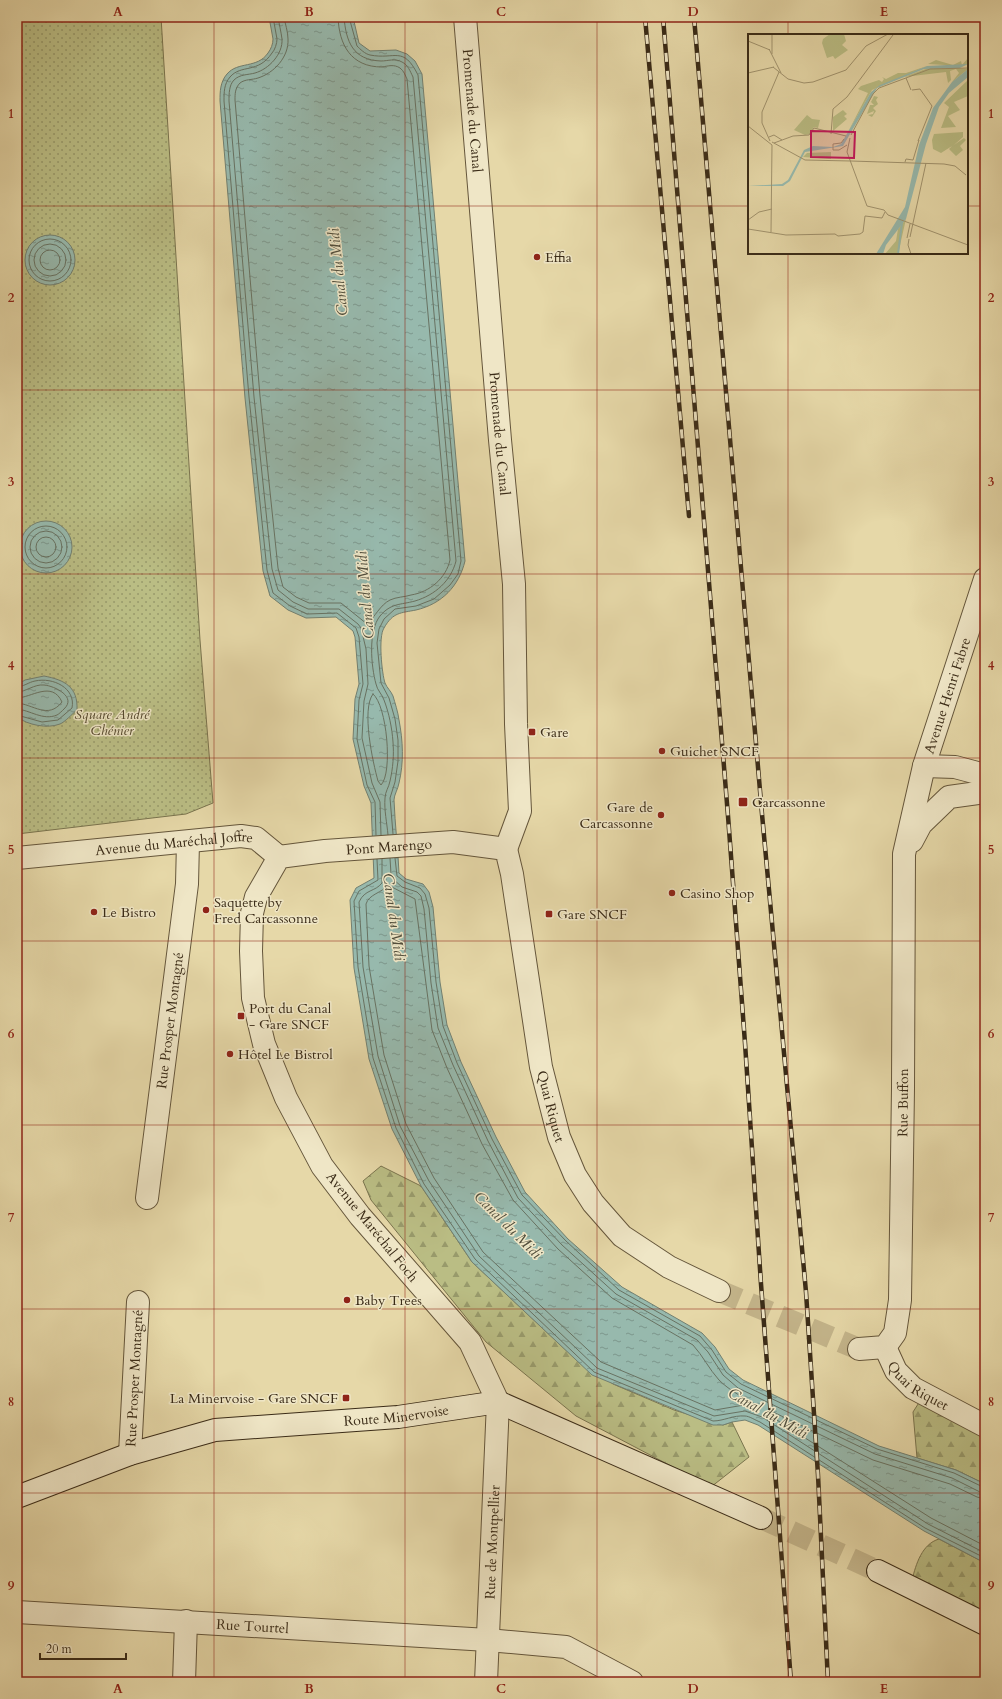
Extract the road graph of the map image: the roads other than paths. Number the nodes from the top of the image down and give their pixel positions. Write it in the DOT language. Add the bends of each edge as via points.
graph roads {
  1 [pos="465,17"];
  2 [pos="985,579"];
  3 [pos="924,766"];
  4 [pos="985,775"];
  5 [pos="985,792"];
  6 [pos="188,842"];
  7 [pos="506,849"];
  8 [pos="904,854"];
  9 [pos="279,857"];
  10 [pos="17,858"];
  11 [pos="147,1198"];
  12 [pos="719,1291"];
  13 [pos="138,1302"];
  14 [pos="885,1347"];
  15 [pos="859,1349"];
  16 [pos="498,1402"];
  17 [pos="985,1426"];
  18 [pos="130,1454"];
  19 [pos="17,1497"];
  20 [pos="761,1518"];
  21 [pos="878,1571"];
  22 [pos="17,1612"];
  23 [pos="186,1621"];
  24 [pos="985,1624"];
  25 [pos="488,1640"];
  26 [pos="184,1682"];
  27 [pos="486,1682"];
  28 [pos="632,1682"];
  1 -- 7 [label="street, Promenade du Canal" via="514,584 520,811"];
  2 -- 3 [label="street, Avenue Henri Fabre"];
  3 -- 4 [label="street" via="955,767"];
  3 -- 8 [label="street, Rue Buffon"];
  5 -- 8 [label="street, Rue Buffon" via="949,797 921,824"];
  6 -- 9 [label="street, Avenue du Maréchal Joffre" via="241,836 256,838"];
  6 -- 10 [label="street, Avenue du Maréchal Joffre"];
  6 -- 11 [label="street, Rue Prosper Montagné" via="187,884"];
  7 -- 9 [label="street, Pont Marengo" via="453,842 325,851"];
  7 -- 12 [label="street, Quai Riquet" via="541,1067 559,1137 575,1175 592,1203 622,1236 669,1267"];
  8 -- 14 [label="street, Rue Buffon" via="904,1088 900,1300 895,1333"];
  9 -- 16 [label="street, Avenue Maréchal Foch" via="256,897 252,913 253,998 264,1044 286,1098 322,1166 350,1204 470,1342"];
  13 -- 18 [label="street, Rue Prosper Montagné"];
  14 -- 15 [label="street, Quai Riquet"];
  14 -- 17 [label="street, Quai Riquet" via="896,1370 913,1388"];
  16 -- 18 [label="street, Route Minervoise" via="398,1417 215,1430"];
  16 -- 20 [label="street"];
  16 -- 25 [label="street, Rue de Montpellier"];
  18 -- 19 [label="street, Route Minervoise"];
  21 -- 24 [label="street"];
  22 -- 23 [label="street, Rue Tourtel"];
  23 -- 25 [label="street, Rue Tourtel"];
  23 -- 26 [label="street"];
  25 -- 27 [label="street, Rue de Montpellier"];
  25 -- 28 [label="street, Rue Tourtel" via="566,1647"];
}
